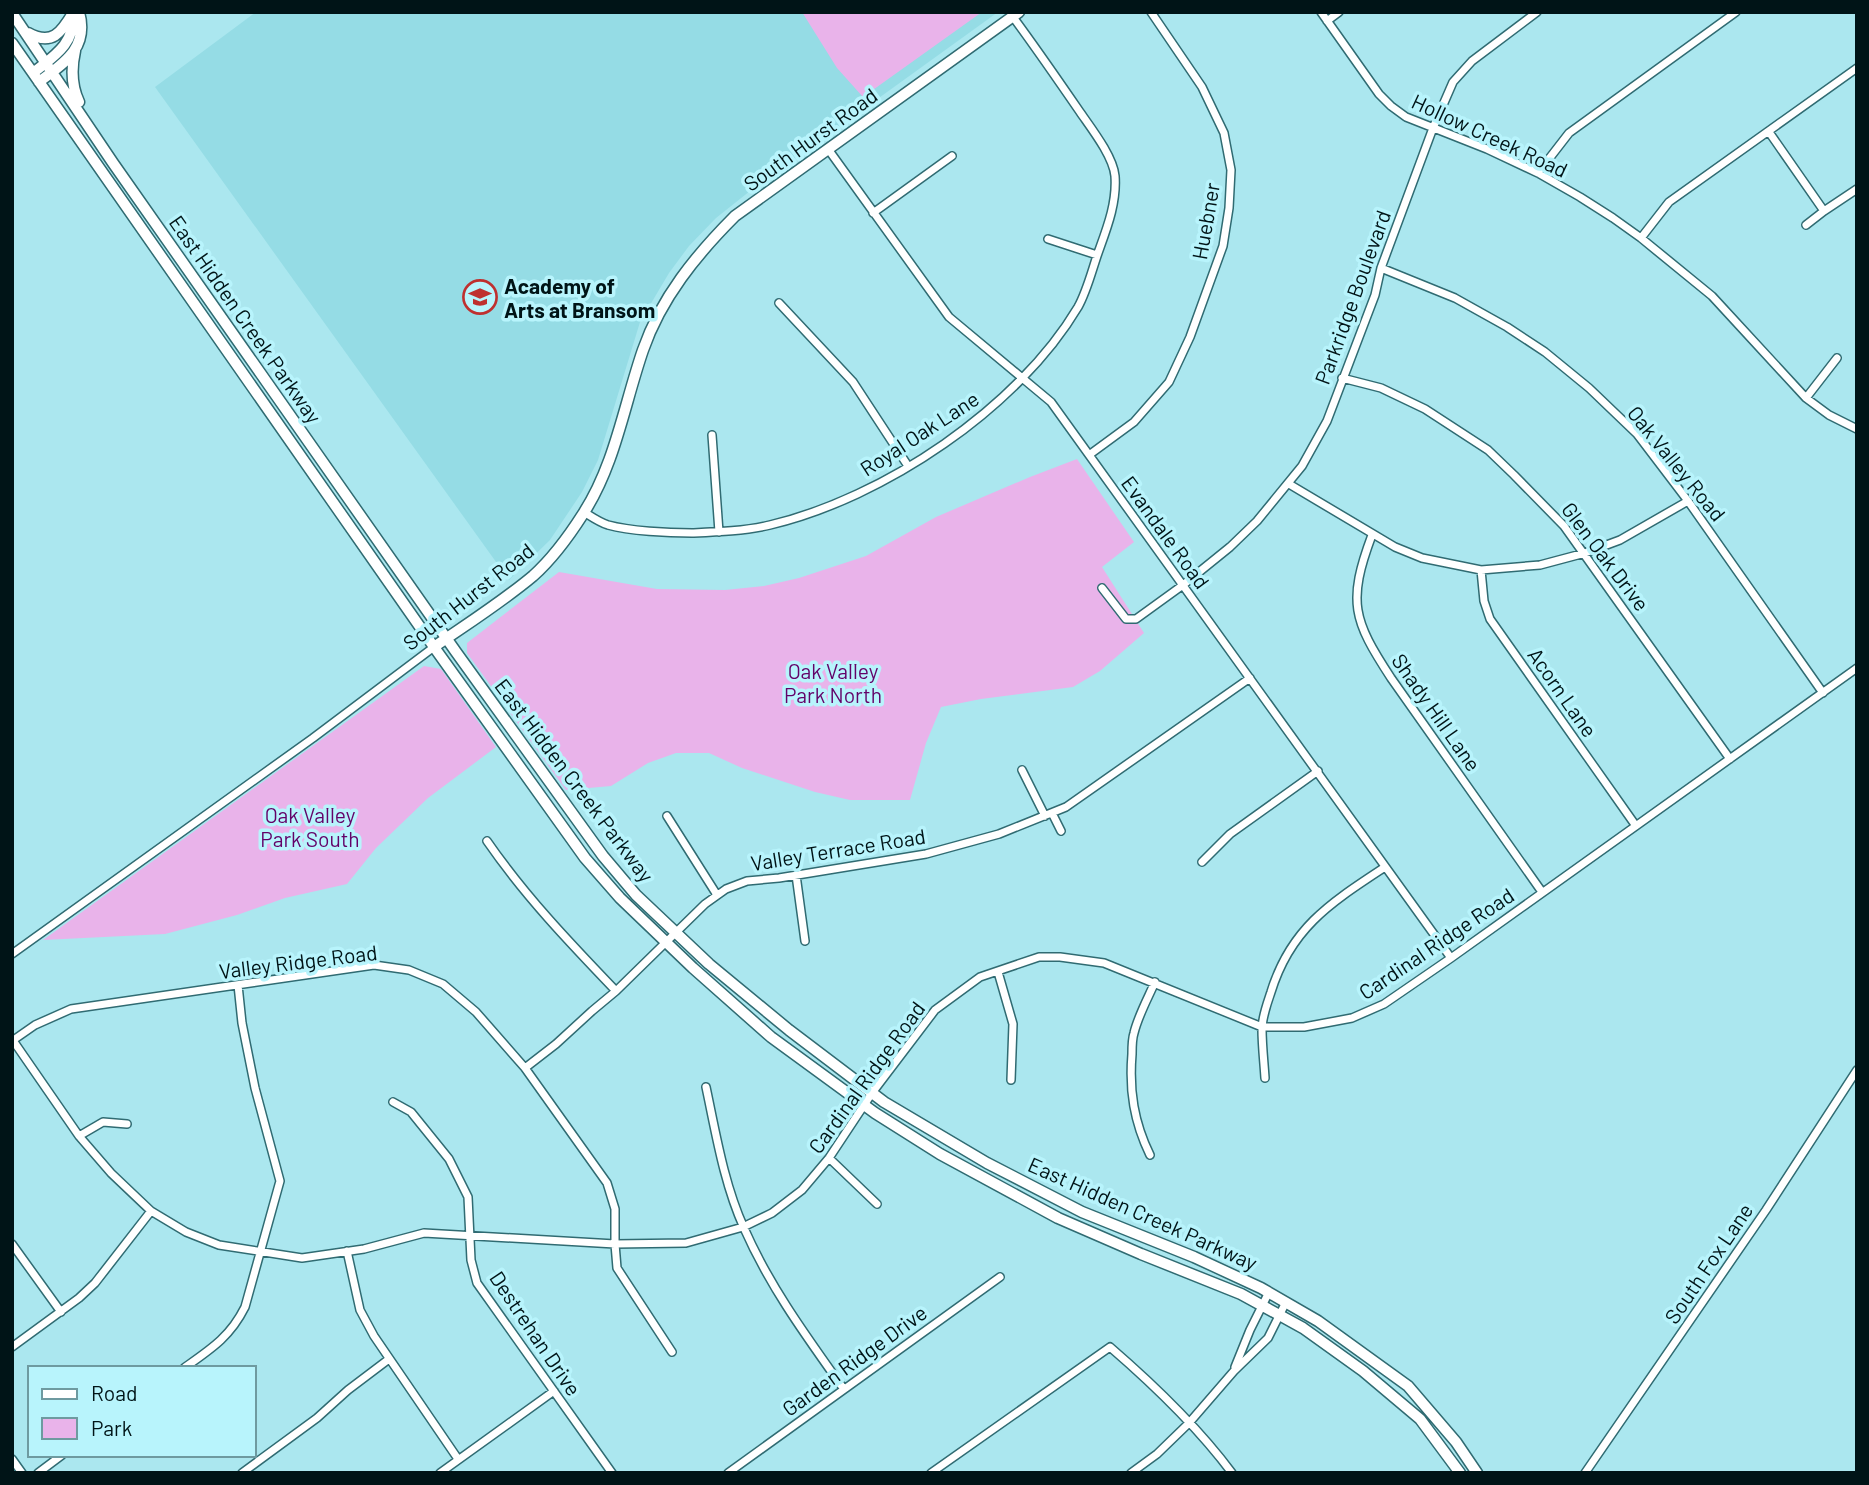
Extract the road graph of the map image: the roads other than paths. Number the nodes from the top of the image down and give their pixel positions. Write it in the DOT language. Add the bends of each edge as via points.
graph roads {
  1 [pos="76,12"];
  2 [pos="1151,12"];
  3 [pos="1321,12"];
  4 [pos="1339,12"];
  5 [pos="1536,12"];
  6 [pos="1737,12"];
  7 [pos="12,13"];
  8 [pos="1016,14"];
  9 [pos="1327,21"];
  10 [pos="26,32"];
  11 [pos="12,43"];
  12 [pos="75,51"];
  13 [pos="46,62"];
  14 [pos="1857,68"];
  15 [pos="53,72"];
  16 [pos="33,73"];
  17 [pos="39,82"];
  18 [pos="1433,128"];
  19 [pos="1769,132"];
  20 [pos="828,149"];
  21 [pos="952,156"];
  22 [pos="113,163"];
  23 [pos="1538,173"];
  24 [pos="1857,189"];
  25 [pos="1824,211"];
  26 [pos="873,213"];
  27 [pos="1806,225"];
  28 [pos="1641,238"];
  29 [pos="1048,239"];
  30 [pos="1097,255"];
  31 [pos="1381,268"];
  32 [pos="779,303"];
  33 [pos="1837,358"];
  34 [pos="1023,378"];
  35 [pos="1342,378"];
  36 [pos="1806,398"];
  37 [pos="1857,429"];
  38 [pos="712,435"];
  39 [pos="1089,455"];
  40 [pos="908,467"];
  41 [pos="1289,484"];
  42 [pos="1688,501"];
  43 [pos="584,512"];
  44 [pos="719,533"];
  45 [pos="1372,535"];
  46 [pos="1585,553"];
  47 [pos="1481,570"];
  48 [pos="1183,585"];
  49 [pos="1102,588"];
  50 [pos="447,638"];
  51 [pos="434,647"];
  52 [pos="1857,668"];
  53 [pos="1250,678"];
  54 [pos="1823,693"];
  55 [pos="1730,759"];
  56 [pos="1022,770"];
  57 [pos="1318,771"];
  58 [pos="1048,815"];
  59 [pos="667,816"];
  60 [pos="1636,826"];
  61 [pos="1061,831"];
  62 [pos="487,841"];
  63 [pos="1202,862"];
  64 [pos="1385,867"];
  65 [pos="796,876"];
  66 [pos="1542,892"];
  67 [pos="717,895"];
  68 [pos="677,933"];
  69 [pos="805,941"];
  70 [pos="667,943"];
  71 [pos="12,954"];
  72 [pos="1451,958"];
  73 [pos="998,971"];
  74 [pos="1155,982"];
  75 [pos="238,985"];
  76 [pos="616,991"];
  77 [pos="1262,1027"];
  78 [pos="13,1040"];
  79 [pos="524,1068"];
  80 [pos="1857,1070"];
  81 [pos="1265,1078"];
  82 [pos="1011,1080"];
  83 [pos="706,1087"];
  84 [pos="872,1093"];
  85 [pos="393,1102"];
  86 [pos="864,1104"];
  87 [pos="127,1124"];
  88 [pos="79,1136"];
  89 [pos="1150,1155"];
  90 [pos="829,1158"];
  91 [pos="877,1204"];
  92 [pos="151,1211"];
  93 [pos="743,1227"];
  94 [pos="470,1236"];
  95 [pos="12,1244"];
  96 [pos="615,1244"];
  97 [pos="261,1251"];
  98 [pos="347,1251"];
  99 [pos="1000,1277"];
  100 [pos="1269,1292"];
  101 [pos="1286,1303"];
  102 [pos="1262,1306"];
  103 [pos="61,1312"];
  104 [pos="1280,1316"];
  105 [pos="12,1347"];
  106 [pos="672,1352"];
  107 [pos="389,1359"];
  108 [pos="187,1366"];
  109 [pos="1234,1371"];
  110 [pos="843,1388"];
  111 [pos="554,1391"];
  112 [pos="1189,1423"];
  113 [pos="59,1457"];
  114 [pos="12,1459"];
  115 [pos="458,1459"];
  116 [pos="22,1473"];
  117 [pos="38,1473"];
  118 [pos="242,1473"];
  119 [pos="440,1473"];
  120 [pos="612,1473"];
  121 [pos="728,1473"];
  122 [pos="931,1473"];
  123 [pos="1131,1473"];
  124 [pos="1232,1473"];
  125 [pos="1460,1473"];
  126 [pos="1477,1473"];
  127 [pos="1585,1473"];
  1 -- 10 [label="main road" via="53,37 44,39"];
  1 -- 12 [label="main road" via="82,29"];
  1 -- 13 [label="main road" via="66,44"];
  2 -- 39 [label="street, Huebner" via="1202,87 1224,133 1231,170 1229,208 1223,246 1169,382 1134,422"];
  3 -- 9 [label="street, Hollow Creek Road"];
  4 -- 9 [label="street"];
  5 -- 18 [label="street, Parkridge Boulevard" via="1472,61 1453,82"];
  6 -- 23 [label="street" via="1569,133"];
  7 -- 10 [label="main road, East Hidden Creek Parkway"];
  8 -- 20 [label="main road, South Hurst Road"];
  8 -- 30 [label="street, Royal Oak Lane" via="1102,145 1115,174 1114,202"];
  9 -- 18 [label="street, Hollow Creek Road" via="1391,106"];
  10 -- 13 [label="main road, East Hidden Creek Parkway"];
  11 -- 16 [label="main road, East Hidden Creek Parkway"];
  12 -- 15 [label="main road"];
  12 -- 22 [label="main road" via="73,89 111,150"];
  13 -- 15 [label="main road, East Hidden Creek Parkway"];
  13 -- 16 [label="main road"];
  14 -- 19 [label="street"];
  15 -- 17 [label="main road"];
  15 -- 22 [label="main road, East Hidden Creek Parkway"];
  16 -- 17 [label="main road, East Hidden Creek Parkway"];
  17 -- 51 [label="main road, East Hidden Creek Parkway"];
  18 -- 23 [label="street, Hollow Creek Road"];
  18 -- 31 [label="street, Parkridge Boulevard"];
  19 -- 25 [label="street"];
  19 -- 28 [label="street" via="1669,202"];
  20 -- 26 [label="street, Evandale Road"];
  20 -- 43 [label="main road, South Hurst Road" via="735,216 688,268 651,329 614,447"];
  21 -- 26 [label="street"];
  22 -- 50 [label="main road, East Hidden Creek Parkway"];
  23 -- 28 [label="street, Hollow Creek Road"];
  24 -- 25 [label="street"];
  25 -- 27 [label="street"];
  26 -- 34 [label="street, Evandale Road" via="948,317"];
  28 -- 36 [label="street, Hollow Creek Road" via="1712,296"];
  29 -- 30 [label="street"];
  30 -- 34 [label="street, Royal Oak Lane" via="1079,305"];
  31 -- 35 [label="street, Parkridge Boulevard"];
  31 -- 42 [label="street, Oak Valley Road" via="1455,298 1545,352 1637,434"];
  32 -- 40 [label="street" via="853,382"];
  33 -- 36 [label="street"];
  34 -- 39 [label="street, Evandale Road" via="1051,402"];
  34 -- 40 [label="street, Royal Oak Lane" via="974,422"];
  35 -- 41 [label="street, Parkridge Boulevard" via="1326,421"];
  35 -- 46 [label="street, Glen Oak Drive" via="1381,388 1425,409 1488,450"];
  36 -- 37 [label="street, Hollow Creek Road"];
  38 -- 44 [label="street"];
  39 -- 48 [label="street, Evandale Road"];
  40 -- 44 [label="street, Royal Oak Lane" via="822,509 769,526"];
  41 -- 45 [label="street"];
  41 -- 48 [label="street, Parkridge Boulevard" via="1230,547"];
  42 -- 46 [label="street" via="1619,540"];
  42 -- 54 [label="street, Oak Valley Road"];
  43 -- 44 [label="street, Royal Oak Lane" via="609,525 670,533"];
  43 -- 50 [label="main road, South Hurst Road" via="534,575"];
  45 -- 47 [label="street" via="1422,558"];
  45 -- 66 [label="street, Shady Hill Lane" via="1356,593 1369,644"];
  46 -- 47 [label="street" via="1540,565"];
  46 -- 55 [label="street, Glen Oak Drive"];
  47 -- 60 [label="street, Acorn Lane" via="1490,619"];
  48 -- 49 [label="street, Parkridge Boulevard" via="1136,619 1126,619"];
  48 -- 53 [label="street, Evandale Road"];
  50 -- 51 [label="main road, South Hurst Road"];
  50 -- 68 [label="main road, East Hidden Creek Parkway" via="603,856"];
  51 -- 70 [label="main road, East Hidden Creek Parkway" via="585,858"];
  51 -- 71 [label="street, South Hurst Road"];
  52 -- 54 [label="street, Cardinal Ridge Road"];
  53 -- 57 [label="street, Evandale Road"];
  53 -- 58 [label="street, Valley Terrace Road"];
  54 -- 55 [label="street, Cardinal Ridge Road"];
  55 -- 60 [label="street, Cardinal Ridge Road"];
  56 -- 58 [label="street"];
  57 -- 63 [label="street" via="1230,834"];
  57 -- 64 [label="street, Evandale Road"];
  58 -- 61 [label="street"];
  58 -- 65 [label="street, Valley Terrace Road" via="926,854"];
  59 -- 67 [label="street"];
  60 -- 66 [label="street, Cardinal Ridge Road"];
  62 -- 76 [label="street" via="559,931"];
  64 -- 72 [label="street, Evandale Road"];
  64 -- 77 [label="street" via="1333,901 1299,936 1274,982"];
  65 -- 67 [label="street, Valley Terrace Road" via="747,881"];
  65 -- 69 [label="street"];
  66 -- 72 [label="street, Cardinal Ridge Road"];
  67 -- 68 [label="street, Valley Terrace Road"];
  68 -- 70 [label="street, Valley Terrace Road"];
  68 -- 84 [label="main road, East Hidden Creek Parkway" via="789,1030"];
  70 -- 76 [label="street, Valley Terrace Road"];
  70 -- 86 [label="main road, East Hidden Creek Parkway" via="771,1037"];
  72 -- 77 [label="street, Cardinal Ridge Road" via="1384,1004 1352,1018 1304,1027"];
  73 -- 74 [label="street, Cardinal Ridge Road" via="1039,957 1060,957 1104,963"];
  73 -- 82 [label="street" via="1013,1024"];
  73 -- 84 [label="street, Cardinal Ridge Road" via="981,977 934,1010"];
  74 -- 77 [label="street, Cardinal Ridge Road"];
  74 -- 89 [label="street" via="1133,1033 1130,1074 1135,1116"];
  75 -- 78 [label="street, Valley Ridge Road" via="71,1009"];
  75 -- 79 [label="street, Valley Ridge Road" via="374,965 409,970 443,984 476,1012"];
  75 -- 97 [label="street" via="255,1088 280,1181"];
  76 -- 79 [label="street, Valley Terrace Road"];
  77 -- 81 [label="street"];
  78 -- 88 [label="street, Cardinal Ridge Road"];
  79 -- 96 [label="street, Valley Ridge Road" via="607,1183 615,1209"];
  80 -- 127 [label="street, South Fox Lane"];
  83 -- 93 [label="street"];
  84 -- 86 [label="street, Cardinal Ridge Road"];
  84 -- 100 [label="main road, East Hidden Creek Parkway" via="987,1163 1082,1212"];
  85 -- 94 [label="street, Destrehan Drive" via="411,1112 449,1159 468,1197"];
  86 -- 90 [label="street, Cardinal Ridge Road"];
  86 -- 102 [label="main road, East Hidden Creek Parkway" via="940,1154 1058,1218"];
  87 -- 88 [label="street" via="103,1122"];
  88 -- 92 [label="street, Cardinal Ridge Road"];
  90 -- 91 [label="street"];
  90 -- 93 [label="street, Cardinal Ridge Road" via="802,1190 772,1213"];
  92 -- 97 [label="street, Cardinal Ridge Road" via="219,1245"];
  92 -- 103 [label="street" via="95,1283"];
  93 -- 96 [label="street, Cardinal Ridge Road" via="686,1243"];
  93 -- 110 [label="street" via="787,1309"];
  94 -- 96 [label="street, Cardinal Ridge Road"];
  94 -- 98 [label="street, Cardinal Ridge Road" via="424,1233"];
  94 -- 111 [label="street, Destrehan Drive" via="477,1283"];
  95 -- 103 [label="street"];
  96 -- 106 [label="street, Valley Ridge Road" via="617,1268"];
  97 -- 98 [label="street, Cardinal Ridge Road" via="302,1258"];
  97 -- 108 [label="street" via="237,1323"];
  98 -- 107 [label="street" via="360,1310"];
  99 -- 110 [label="street, Garden Ridge Drive"];
  100 -- 101 [label="main road, East Hidden Creek Parkway"];
  100 -- 102 [label="street"];
  101 -- 104 [label="street"];
  101 -- 126 [label="main road, East Hidden Creek Parkway" via="1408,1386"];
  102 -- 104 [label="main road, East Hidden Creek Parkway"];
  102 -- 109 [label="street"];
  103 -- 105 [label="street"];
  104 -- 109 [label="street" via="1268,1338"];
  104 -- 125 [label="main road, East Hidden Creek Parkway" via="1363,1371 1420,1419"];
  107 -- 115 [label="street"];
  107 -- 118 [label="street"];
  109 -- 112 [label="street"];
  110 -- 121 [label="street, Garden Ridge Drive"];
  111 -- 115 [label="street"];
  111 -- 120 [label="street, Destrehan Drive"];
  112 -- 122 [label="street" via="1110,1347"];
  112 -- 123 [label="street"];
  112 -- 124 [label="street"];
  113 -- 117 [label="street"];
  114 -- 116 [label="street"];
  115 -- 119 [label="street"];
}
